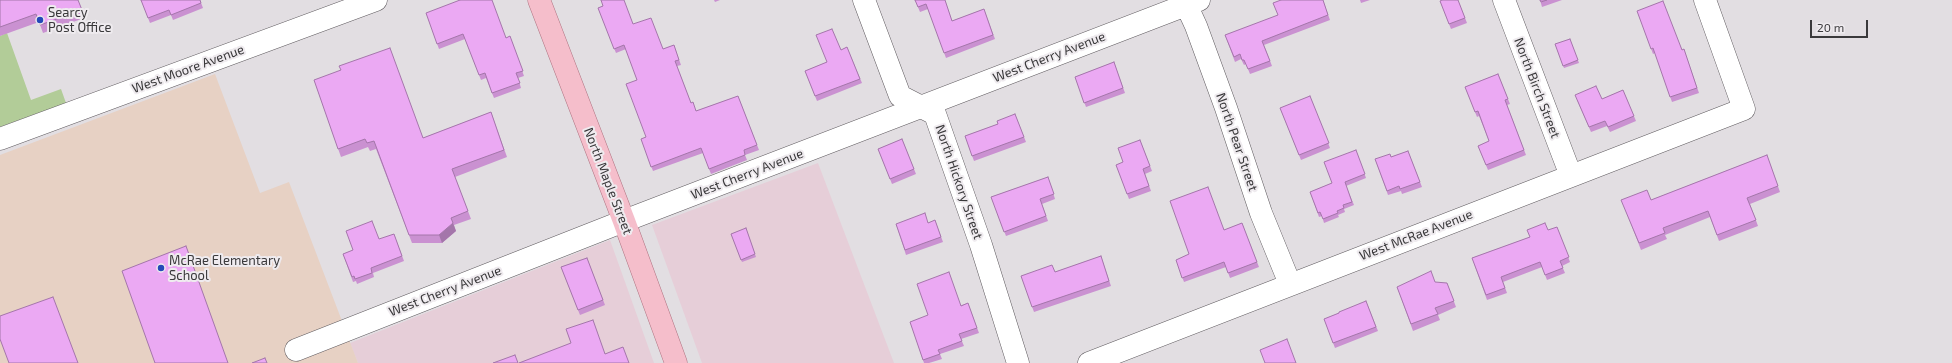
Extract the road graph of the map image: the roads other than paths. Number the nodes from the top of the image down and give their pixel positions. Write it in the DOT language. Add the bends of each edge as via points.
graph roads {
  1 [pos="376,0"];
  2 [pos="539,0"];
  3 [pos="864,0"];
  4 [pos="1504,0"];
  5 [pos="1705,0"];
  6 [pos="1190,2"];
  7 [pos="921,107"];
  8 [pos="0,139"];
  9 [pos="1571,176"];
  10 [pos="624,221"];
  11 [pos="1290,284"];
  12 [pos="296,350"];
  13 [pos="676,363"];
  14 [pos="1018,363"];
  15 [pos="1089,363"];
  1 -- 8 [label="street, West Moore Avenue"];
  2 -- 10 [label="main road, North Maple Street"];
  3 -- 7 [label="street, North Hickory Street" via="900,96"];
  4 -- 9 [label="street, North Birch Street"];
  5 -- 9 [label="street, West McRae Avenue" via="1744,109"];
  6 -- 7 [label="street, West Cherry Avenue"];
  6 -- 11 [label="street, North Pear Street" via="1261,213"];
  7 -- 10 [label="street, West Cherry Avenue"];
  7 -- 14 [label="street, North Hickory Street" via="935,114 981,245"];
  9 -- 11 [label="street, West McRae Avenue"];
  10 -- 12 [label="street, West Cherry Avenue"];
  10 -- 13 [label="main road, North Maple Street"];
  11 -- 15 [label="street, West McRae Avenue"];
}
